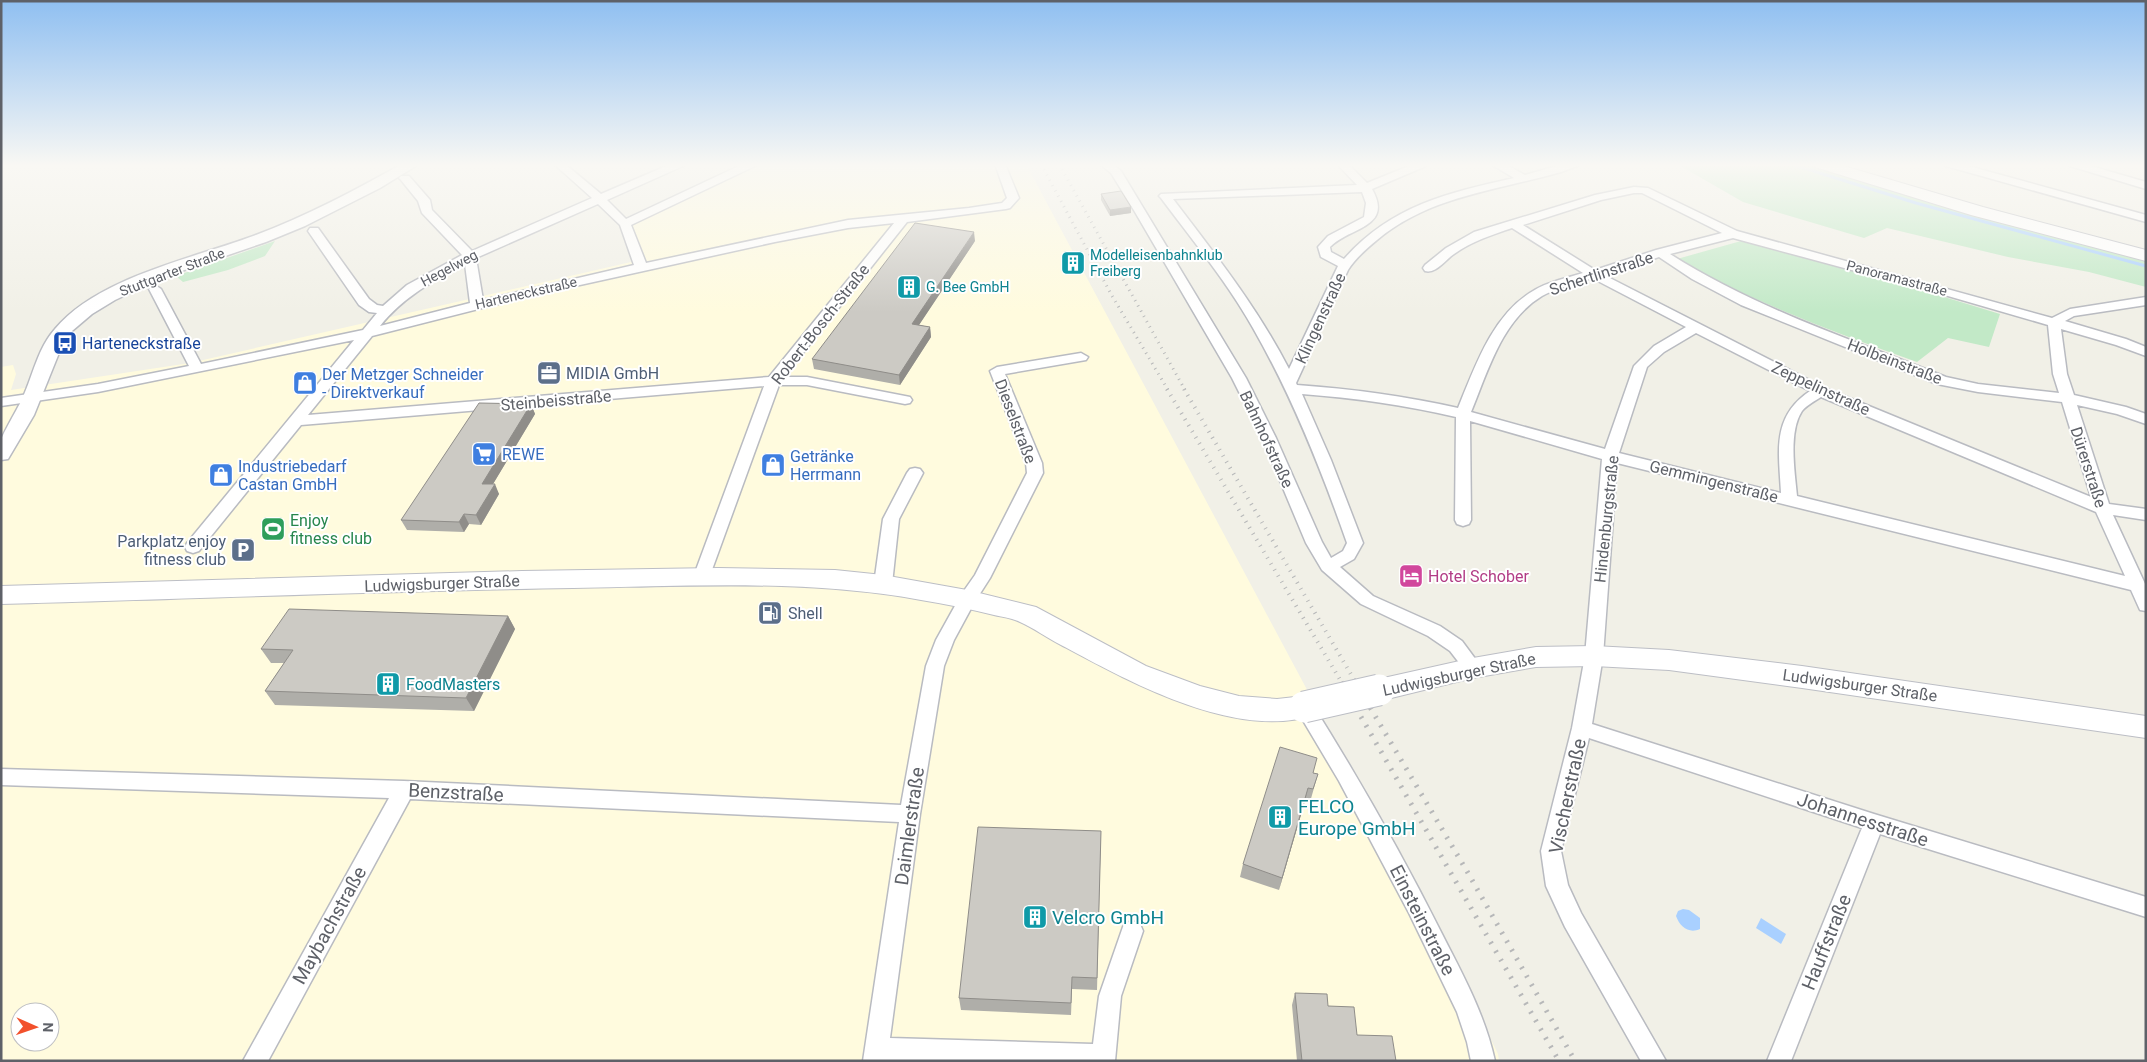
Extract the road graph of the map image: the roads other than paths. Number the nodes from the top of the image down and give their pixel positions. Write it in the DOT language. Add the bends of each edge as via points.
graph roads {
  1 [pos="322,214"];
  2 [pos="429,214"];
  3 [pos="569,214"];
  4 [pos="614,214"];
  5 [pos="647,214"];
  6 [pos="946,214"];
  7 [pos="1142,214"];
  8 [pos="1178,214"];
  9 [pos="1370,214"];
  10 [pos="1409,214"];
  11 [pos="1547,214"];
  12 [pos="1693,214"];
  13 [pos="1990,214"];
  14 [pos="2127,214"];
  15 [pos="903,219"];
  16 [pos="2146,219"];
  17 [pos="1513,223"];
  18 [pos="625,224"];
  19 [pos="314,232"];
  20 [pos="1733,234"];
  21 [pos="1660,254"];
  22 [pos="470,256"];
  23 [pos="2146,256"];
  24 [pos="1345,265"];
  25 [pos="641,266"];
  26 [pos="1429,268"];
  27 [pos="1595,275"];
  28 [pos="155,289"];
  29 [pos="2146,301"];
  30 [pos="477,305"];
  31 [pos="386,310"];
  32 [pos="2054,322"];
  33 [pos="1697,327"];
  34 [pos="368,333"];
  35 [pos="2146,352"];
  36 [pos="1081,357"];
  37 [pos="197,369"];
  38 [pos="773,381"];
  39 [pos="1290,386"];
  40 [pos="1820,391"];
  41 [pos="32,398"];
  42 [pos="2066,398"];
  43 [pos="905,400"];
  44 [pos="1,402"];
  45 [pos="1463,414"];
  46 [pos="295,420"];
  47 [pos="2146,420"];
  48 [pos="1,454"];
  49 [pos="1610,456"];
  50 [pos="915,473"];
  51 [pos="1790,500"];
  52 [pos="2102,508"];
  53 [pos="2146,515"];
  54 [pos="1463,520"];
  55 [pos="193,547"];
  56 [pos="1328,566"];
  57 [pos="701,578"];
  58 [pos="883,584"];
  59 [pos="2135,585"];
  60 [pos="1,595"];
  61 [pos="967,599"];
  62 [pos="2146,605"];
  63 [pos="1594,656"];
  64 [pos="1473,668"];
  65 [pos="1304,707"];
  66 [pos="2146,727"];
  67 [pos="1582,728"];
  68 [pos="1,777"];
  69 [pos="404,790"];
  70 [pos="910,814"];
  71 [pos="1874,823"];
  72 [pos="2146,907"];
  73 [pos="1132,931"];
  74 [pos="876,1055"];
  75 [pos="1103,1059"];
  76 [pos="255,1061"];
  77 [pos="1483,1061"];
  78 [pos="1654,1061"];
  79 [pos="1778,1061"];
  1 -- 41 [label="street, Stuttgarter Straße" via="146,279 99,301 58,336"];
  2 -- 22 [label="street"];
  3 -- 22 [label="street, Hegelweg"];
  4 -- 18 [label="street"];
  5 -- 18 [label="street"];
  6 -- 15 [label="street, Harteneckstraße"];
  7 -- 56 [label="street, Bahnhofstraße" via="1239,378 1314,543"];
  8 -- 39 [label="street" via="1260,328"];
  9 -- 24 [label="street" via="1368,219 1328,240 1324,247 1325,254"];
  10 -- 24 [label="street, Klingenstraße" via="1391,223"];
  11 -- 17 [label="street, Panoramastraße"];
  12 -- 20 [label="street, Panoramastraße"];
  13 -- 23 [label="main road"];
  14 -- 16 [label="street"];
  15 -- 25 [label="street, Harteneckstraße" via="848,224"];
  15 -- 38 [label="street, Robert-Bosch-Straße"];
  17 -- 26 [label="street" via="1478,234"];
  17 -- 27 [label="street, Zeppelinstraße"];
  18 -- 25 [label="street"];
  19 -- 31 [label="street" via="364,302 374,309"];
  20 -- 21 [label="street, Schertlinstraße"];
  20 -- 32 [label="street, Panoramastraße"];
  21 -- 27 [label="street, Schertlinstraße"];
  21 -- 42 [label="street, Holbeinstraße" via="1746,302 1942,381"];
  22 -- 30 [label="street"];
  22 -- 31 [label="street, Hegelweg" via="412,288"];
  24 -- 39 [label="street, Klingenstraße" via="1319,316"];
  25 -- 30 [label="street, Harteneckstraße"];
  27 -- 33 [label="street, Zeppelinstraße"];
  27 -- 45 [label="street, Schertlinstraße" via="1538,293 1519,308 1500,330"];
  28 -- 37 [label="street"];
  29 -- 32 [label="street" via="2070,313"];
  30 -- 34 [label="street, Harteneckstraße"];
  31 -- 34 [label="street, Hegelweg"];
  32 -- 35 [label="street, Panoramastraße"];
  32 -- 42 [label="street, Dürerstraße"];
  33 -- 40 [label="street, Zeppelinstraße"];
  33 -- 49 [label="street, Hindenburgstraße" via="1680,334 1640,366"];
  34 -- 37 [label="street, Harteneckstraße"];
  34 -- 46 [label="street"];
  36 -- 61 [label="street, Dieselstraße" via="997,371 1034,463 1035,473 982,578"];
  37 -- 41 [label="street, Harteneckstraße"];
  38 -- 43 [label="street, Steinbeisstraße" via="807,381"];
  38 -- 46 [label="street, Steinbeisstraße"];
  38 -- 57 [label="street, Robert-Bosch-Straße"];
  39 -- 45 [label="street, Gemmingenstraße" via="1410,402"];
  39 -- 56 [label="street" via="1315,437 1355,543 1347,558"];
  40 -- 51 [label="street" via="1796,409 1788,430"];
  40 -- 52 [label="street, Zeppelinstraße"];
  41 -- 44 [label="street, Harteneckstraße"];
  41 -- 48 [label="street, Stuttgarter Straße" via="15,435"];
  42 -- 47 [label="street, Holbeinstraße" via="2121,410"];
  42 -- 52 [label="street, Dürerstraße"];
  45 -- 49 [label="street, Gemmingenstraße"];
  45 -- 54 [label="street, Schertlinstraße"];
  46 -- 55 [label="street"];
  49 -- 51 [label="street, Gemmingenstraße"];
  49 -- 63 [label="street, Hindenburgstraße"];
  50 -- 58 [label="street" via="891,519"];
  51 -- 59 [label="street, Gemmingenstraße"];
  52 -- 53 [label="street, Zeppelinstraße"];
  52 -- 59 [label="street, Dürerstraße"];
  56 -- 64 [label="street, Bahnhofstraße" via="1367,600 1434,631 1456,646"];
  57 -- 58 [label="main road, Ludwigsburger Straße" via="835,579"];
  57 -- 60 [label="main road, Ludwigsburger Straße"];
  58 -- 61 [label="main road, Ludwigsburger Straße"];
  59 -- 62 [label="street, Dürerstraße"];
  61 -- 65 [label="main road, Ludwigsburger Straße" via="1027,614 1137,674 1196,696 1240,707 1276,710"];
  61 -- 70 [label="street, Daimlerstraße" via="935,666"];
  63 -- 64 [label="main road, Ludwigsburger Straße" via="1536,657"];
  63 -- 66 [label="main road, Ludwigsburger Straße" via="1669,660 1802,677"];
  63 -- 67 [label="street, Vischerstraße"];
  64 -- 65 [label="main road, Ludwigsburger Straße, bridge"];
  65 -- 77 [label="street, Einsteinstraße" via="1346,775 1417,906 1467,1008"];
  67 -- 71 [label="street, Johannesstraße"];
  67 -- 78 [label="street, Vischerstraße" via="1551,851 1557,886"];
  68 -- 69 [label="street, Benzstraße"];
  69 -- 70 [label="street, Benzstraße"];
  69 -- 76 [label="street, Maybachstraße"];
  70 -- 74 [label="street, Daimlerstraße"];
  71 -- 72 [label="street, Johannesstraße"];
  71 -- 79 [label="street, Hauffstraße"];
  73 -- 75 [label="street" via="1110,996"];
  74 -- 75 [label="street"];
}
